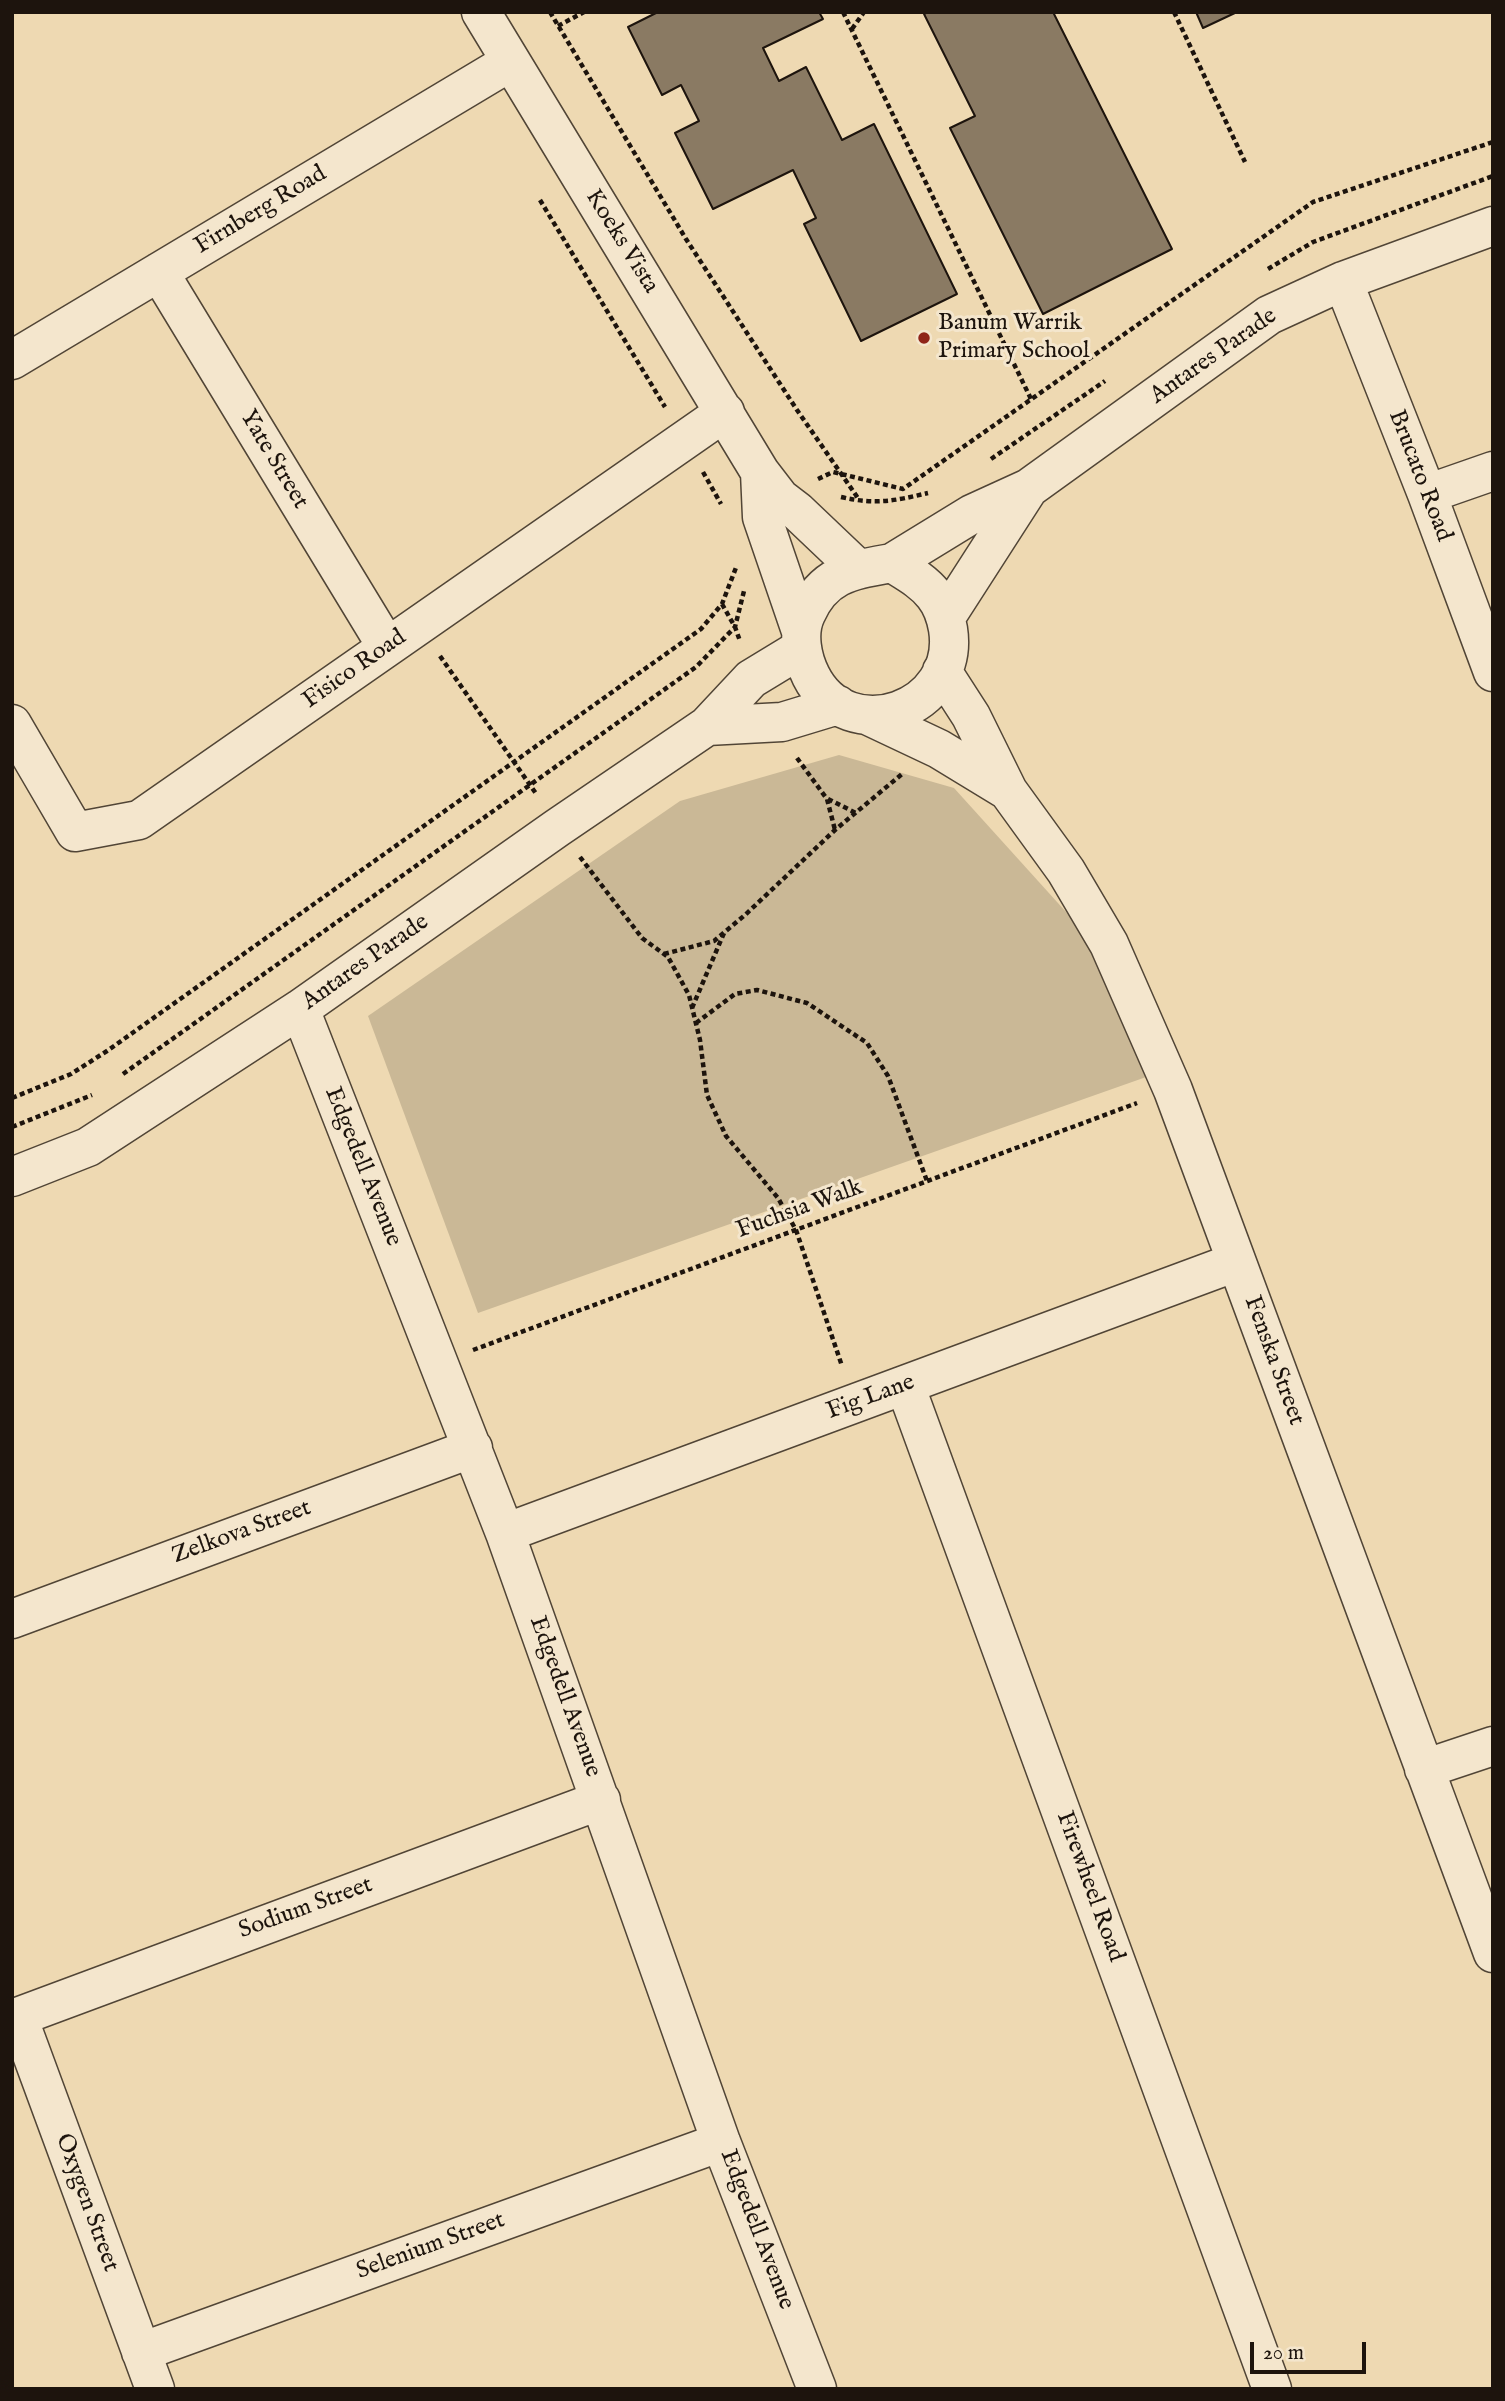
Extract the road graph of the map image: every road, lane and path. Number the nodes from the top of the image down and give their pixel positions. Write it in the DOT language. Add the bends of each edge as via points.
graph roads {
  1 [pos="481,12"];
  2 [pos="550,12"];
  3 [pos="584,12"];
  4 [pos="843,12"];
  5 [pos="864,12"];
  6 [pos="1174,12"];
  7 [pos="558,26"];
  8 [pos="852,29"];
  9 [pos="510,62"];
  10 [pos="1493,142"];
  11 [pos="1245,162"];
  12 [pos="1493,176"];
  13 [pos="540,201"];
  14 [pos="1493,226"];
  15 [pos="1267,270"];
  16 [pos="159,272"];
  17 [pos="1343,281"];
  18 [pos="12,360"];
  19 [pos="1110,377"];
  20 [pos="1031,399"];
  21 [pos="725,412"];
  22 [pos="685,440"];
  23 [pos="985,464"];
  24 [pos="1493,471"];
  25 [pos="842,474"];
  26 [pos="1029,488"];
  27 [pos="938,490"];
  28 [pos="1427,494"];
  29 [pos="861,501"];
  30 [pos="765,502"];
  31 [pos="875,566"];
  32 [pos="745,588"];
  33 [pos="722,604"];
  34 [pos="946,617"];
  35 [pos="419,625"];
  36 [pos="735,627"];
  37 [pos="802,640"];
  38 [pos="387,647"];
  39 [pos="942,671"];
  40 [pos="1493,672"];
  41 [pos="853,710"];
  42 [pos="12,724"];
  43 [pos="707,726"];
  44 [pos="939,749"];
  45 [pos="514,761"];
  46 [pos="530,785"];
  47 [pos="1008,791"];
  48 [pos="856,813"];
  49 [pos="557,828"];
  50 [pos="835,830"];
  51 [pos="724,932"];
  52 [pos="663,954"];
  53 [pos="300,1009"];
  54 [pos="692,1009"];
  55 [pos="696,1023"];
  56 [pos="118,1077"];
  57 [pos="1173,1090"];
  58 [pos="96,1093"];
  59 [pos="12,1098"];
  60 [pos="12,1127"];
  61 [pos="12,1177"];
  62 [pos="927,1181"];
  63 [pos="796,1230"];
  64 [pos="1236,1262"];
  65 [pos="440,1363"];
  66 [pos="905,1385"];
  67 [pos="855,1404"];
  68 [pos="473,1448"];
  69 [pos="505,1533"];
  70 [pos="12,1619"];
  71 [pos="1493,1745"];
  72 [pos="1424,1769"];
  73 [pos="601,1800"];
  74 [pos="1493,1953"];
  75 [pos="15,2018"];
  76 [pos="721,2142"];
  77 [pos="141,2352"];
  78 [pos="155,2389"];
  79 [pos="817,2389"];
  80 [pos="1272,2389"];
  1 -- 9 [label="street, Koeks Vista"];
  2 -- 7 [label="path"];
  3 -- 7 [label="path"];
  4 -- 8 [label="path"];
  5 -- 8 [label="path"];
  6 -- 11 [label="path"];
  7 -- 25 [label="path" via="686,239"];
  8 -- 20 [label="path"];
  9 -- 16 [label="street, Firnberg Road"];
  9 -- 21 [label="street, Koeks Vista"];
  10 -- 20 [label="path" via="1313,202"];
  12 -- 15 [label="path" via="1313,242"];
  13 -- 22 [label="path"];
  14 -- 17 [label="street, Antares Parade"];
  16 -- 18 [label="street, Firnberg Road"];
  16 -- 38 [label="street, Yate Street"];
  17 -- 26 [label="street, Antares Parade" via="1269,315"];
  17 -- 28 [label="street, Brucato Road"];
  19 -- 23 [label="path"];
  20 -- 25 [label="path" via="903,489"];
  21 -- 22 [label="street, Fisico Road"];
  21 -- 30 [label="street, Koeks Vista"];
  22 -- 30 [label="path"];
  22 -- 35 [label="street, Fisico Road"];
  24 -- 28 [label="street"];
  25 -- 29 [label="path"];
  25 -- 30 [label="path" via="833,472"];
  26 -- 31 [label="street, Antares Parade"];
  26 -- 34 [label="street, Antares Parade"];
  27 -- 29 [label="path" via="890,502"];
  28 -- 40 [label="street, Brucato Road"];
  29 -- 30 [label="path" via="832,495 814,501"];
  30 -- 31 [label="street, Koeks Vista"];
  30 -- 33 [label="path"];
  30 -- 37 [label="street, Koeks Vista"];
  31 -- 34 [label="street, Koeks Vista" via="922,582"];
  31 -- 37 [label="street" via="847,571 821,588 805,615"];
  32 -- 36 [label="path"];
  33 -- 36 [label="path"];
  33 -- 45 [label="path" via="701,629"];
  34 -- 39 [label="street, Koeks Vista" via="950,640"];
  35 -- 38 [label="street, Fisico Road"];
  35 -- 45 [label="path"];
  36 -- 46 [label="path" via="696,667"];
  37 -- 41 [label="street, Koeks Vista" via="803,661 816,686"];
  37 -- 43 [label="street, Antares Parade" via="751,678"];
  38 -- 42 [label="street, Fisico Road" via="139,820 75,832"];
  39 -- 41 [label="street, Koeks Vista" via="934,687 913,705 887,715"];
  39 -- 47 [label="street" via="971,716"];
  41 -- 43 [label="street" via="782,722"];
  41 -- 44 [label="street"];
  43 -- 49 [label="street, Antares Parade"];
  44 -- 47 [label="street"];
  44 -- 48 [label="path"];
  45 -- 46 [label="path"];
  45 -- 59 [label="path" via="107,1051 71,1074"];
  46 -- 49 [label="path"];
  46 -- 56 [label="path"];
  47 -- 57 [label="street, Fenska Street" via="1066,871 1110,944"];
  48 -- 50 [label="path"];
  48 -- 50 [label="path" via="827,799"];
  49 -- 52 [label="path" via="642,938"];
  49 -- 53 [label="street, Antares Parade"];
  50 -- 51 [label="path"];
  51 -- 52 [label="path" via="714,941"];
  51 -- 54 [label="path"];
  52 -- 54 [label="path" via="689,995"];
  53 -- 61 [label="street, Antares Parade" via="88,1147"];
  53 -- 65 [label="street, Edgedell Avenue"];
  54 -- 55 [label="path"];
  55 -- 62 [label="path" via="735,994 757,990 807,1003 867,1043 888,1076"];
  55 -- 63 [label="path" via="707,1095 726,1136 778,1198"];
  57 -- 62 [label="path, Fuchsia Walk"];
  57 -- 64 [label="street, Fenska Street"];
  58 -- 60 [label="path"];
  62 -- 63 [label="path, Fuchsia Walk"];
  63 -- 65 [label="path, Fuchsia Walk"];
  63 -- 67 [label="path"];
  64 -- 66 [label="street, Fig Lane"];
  64 -- 72 [label="street, Fenska Street"];
  65 -- 68 [label="street, Edgedell Avenue"];
  66 -- 67 [label="street, Fig Lane"];
  66 -- 80 [label="street, Firewheel Road"];
  67 -- 69 [label="street, Fig Lane"];
  68 -- 69 [label="street, Edgedell Avenue"];
  68 -- 70 [label="street, Zelkova Street"];
  69 -- 73 [label="street, Edgedell Avenue"];
  71 -- 72 [label="street"];
  72 -- 74 [label="street, Fenska Street"];
  73 -- 75 [label="street, Sodium Street"];
  73 -- 76 [label="street, Edgedell Avenue"];
  75 -- 77 [label="street, Oxygen Street"];
  76 -- 77 [label="street, Selenium Street"];
  76 -- 79 [label="street, Edgedell Avenue"];
  77 -- 78 [label="street, Oxygen Street"];
}
